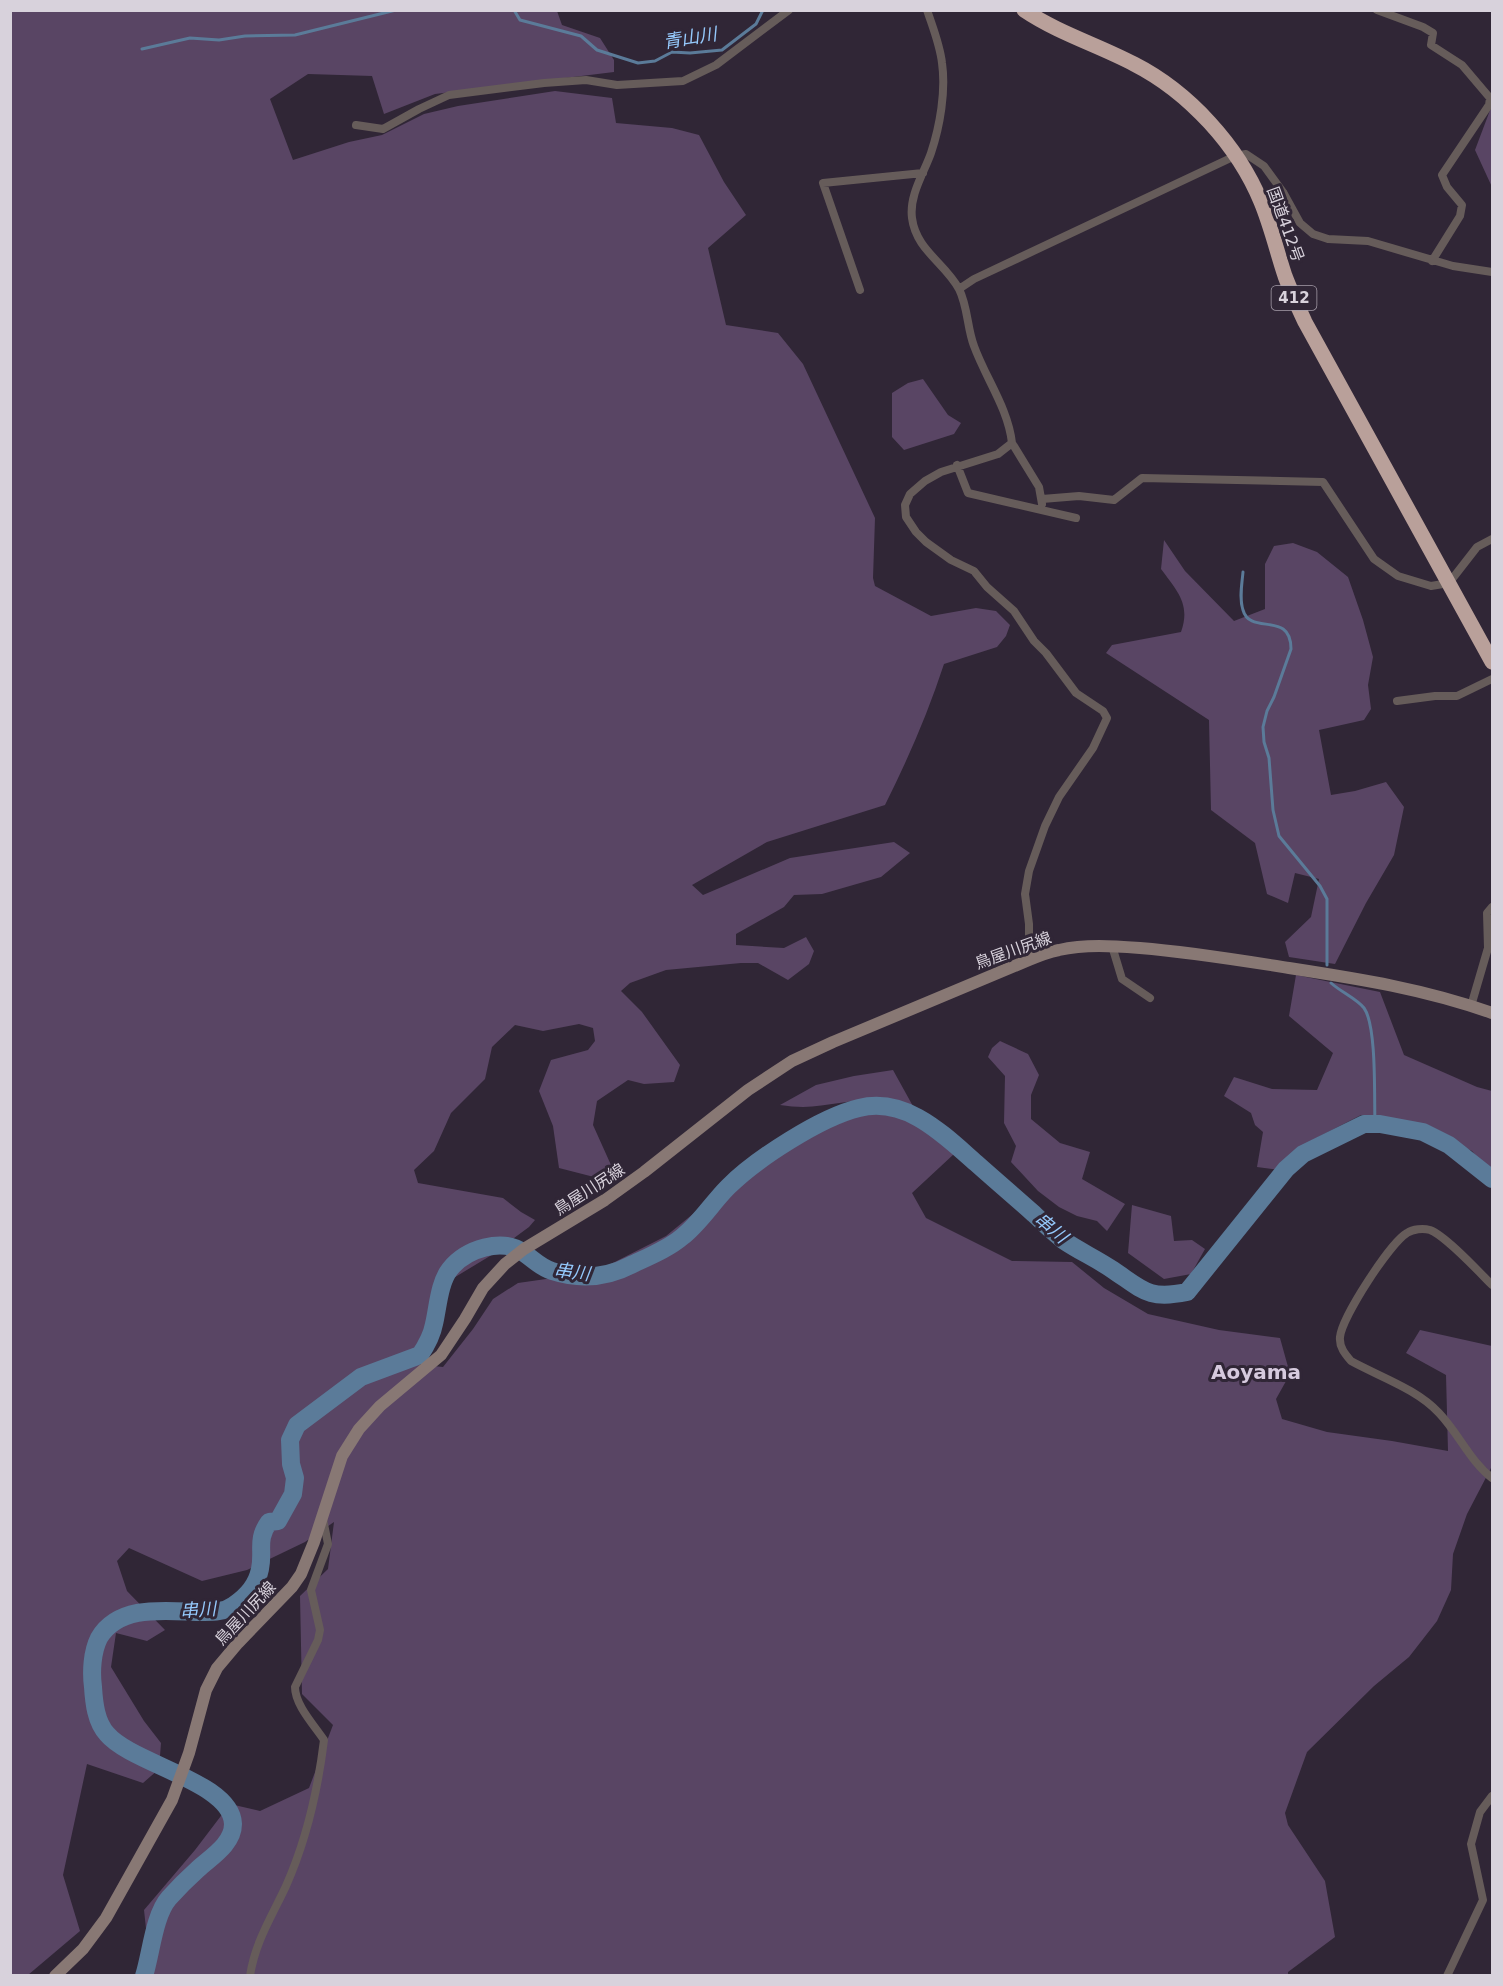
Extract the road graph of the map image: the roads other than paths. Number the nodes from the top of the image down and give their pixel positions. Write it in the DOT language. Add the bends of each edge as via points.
graph roads {
  1 [pos="789,10"];
  2 [pos="927,10"];
  3 [pos="1024,10"];
  4 [pos="1377,10"];
  5 [pos="356,125"];
  6 [pos="1235,156"];
  7 [pos="923,173"];
  8 [pos="1432,261"];
  9 [pos="1492,272"];
  10 [pos="958,289"];
  11 [pos="860,290"];
  12 [pos="1012,444"];
  13 [pos="957,465"];
  14 [pos="1042,499"];
  15 [pos="1042,510"];
  16 [pos="1076,518"];
  17 [pos="1492,540"];
  18 [pos="1449,583"];
  19 [pos="1492,662"];
  20 [pos="1492,679"];
  21 [pos="1397,701"];
  22 [pos="1492,907"];
  23 [pos="1112,946"];
  24 [pos="1029,960"];
  25 [pos="1150,998"];
  26 [pos="1471,1006"];
  27 [pos="1492,1013"];
  28 [pos="1492,1285"];
  29 [pos="1492,1478"];
  30 [pos="322,1516"];
  31 [pos="1492,1796"];
  32 [pos="55,1976"];
  33 [pos="250,1976"];
  34 [pos="1447,1976"];
  1 -- 5 [label="street" via="716,65 683,81 617,85 586,80 449,95 383,129"];
  2 -- 7 [label="street" via="942,63 943,89 932,152"];
  3 -- 6 [label="highway, 国道412号 / 412" via="1157,78 1209,122"];
  4 -- 8 [label="street" via="1432,33 1431,45 1462,65 1490,98 1442,175 1462,205 1460,216"];
  6 -- 8 [label="street" via="1246,154 1264,166 1300,223 1313,234 1328,239 1368,241"];
  6 -- 10 [label="street"];
  6 -- 18 [label="highway, 国道412号 / 412" via="1260,201 1305,322"];
  7 -- 10 [label="street" via="913,199 912,218 920,242"];
  7 -- 11 [label="street" via="823,183"];
  8 -- 9 [label="street"];
  10 -- 12 [label="street" via="973,345 999,398"];
  12 -- 13 [label="street" via="999,454"];
  12 -- 14 [label="street" via="1039,487"];
  13 -- 15 [label="street" via="968,493"];
  13 -- 24 [label="street" via="910,494 905,505 906,517 926,542 974,571 1014,610 1076,693 1107,718 1093,748 1059,797 1029,872 1025,894"];
  14 -- 15 [label="street"];
  14 -- 18 [label="street" via="1079,496 1114,500 1142,478 1323,482 1374,559 1398,576 1431,586"];
  15 -- 16 [label="street"];
  17 -- 18 [label="street" via="1477,548"];
  18 -- 19 [label="highway, 国道412号 / 412"];
  20 -- 21 [label="street" via="1457,696"];
  22 -- 26 [label="street" via="1487,913 1488,948"];
  23 -- 24 [label="main road, 鳥屋川尻線" via="1058,950"];
  23 -- 25 [label="street" via="1122,979"];
  23 -- 26 [label="main road, 鳥屋川尻線" via="1251,960 1362,978"];
  24 -- 30 [label="main road, 鳥屋川尻線" via="792,1061 748,1090 621,1189 505,1264 483,1288 441,1355 380,1406 359,1429 342,1456"];
  26 -- 27 [label="main road, 鳥屋川尻線"];
  28 -- 29 [label="street" via="1437,1234 1422,1229 1412,1231 1402,1237 1360,1293 1340,1336 1340,1344 1351,1361 1420,1398 1440,1414"];
  30 -- 32 [label="main road, 鳥屋川尻線" via="301,1574 218,1668 207,1690 172,1800 106,1918 83,1949"];
  30 -- 33 [label="street" via="328,1544 311,1590 320,1630 295,1694 324,1740 322,1754 309,1821 286,1886 253,1956"];
  31 -- 34 [label="street" via="1480,1812 1472,1844 1483,1900"];
}
